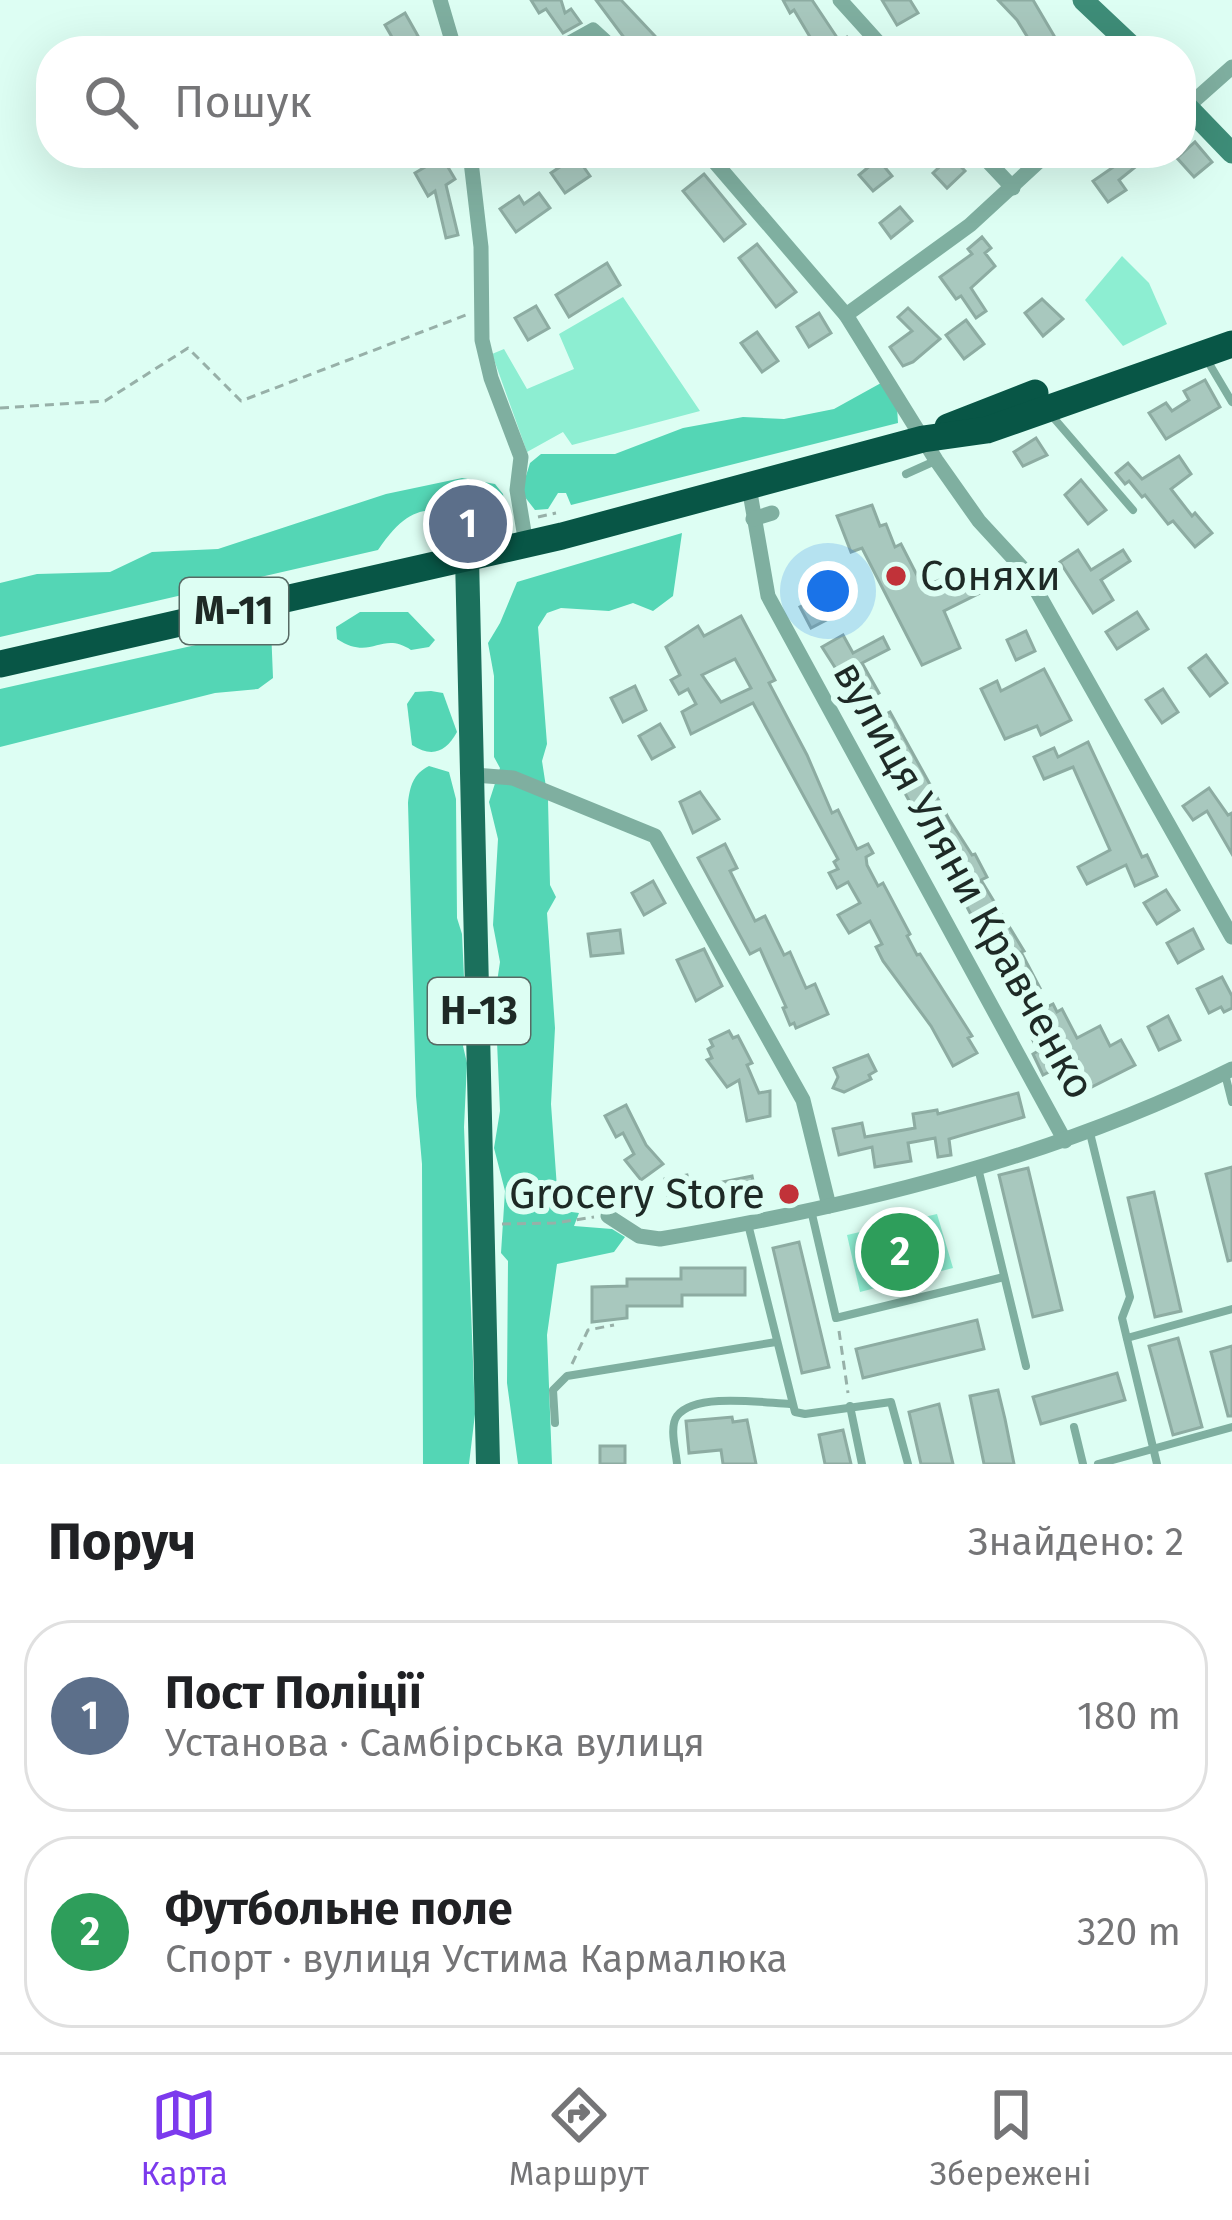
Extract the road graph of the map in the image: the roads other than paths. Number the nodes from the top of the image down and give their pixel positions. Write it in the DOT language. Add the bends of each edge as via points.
graph roads {
  1 [pos="440,0"];
  2 [pos="840,0"];
  3 [pos="1084,0"];
  4 [pos="451,36"];
  5 [pos="872,36"];
  6 [pos="1121,36"];
  7 [pos="1232,67"];
  8 [pos="1196,95"];
  9 [pos="1196,116"];
  10 [pos="1232,153"];
  11 [pos="472,168"];
  12 [pos="720,168"];
  13 [pos="994,168"];
  14 [pos="1033,168"];
  15 [pos="1013,188"];
  16 [pos="846,316"];
  17 [pos="1232,326"];
  18 [pos="1232,344"];
  19 [pos="1204,353"];
  20 [pos="1232,402"];
  21 [pos="1046,409"];
  22 [pos="929,450"];
  23 [pos="906,473"];
  24 [pos="749,487"];
  25 [pos="1133,510"];
  26 [pos="772,513"];
  27 [pos="753,519"];
  28 [pos="526,544"];
  29 [pos="467,557"];
  30 [pos="0,664"];
  31 [pos="474,775"];
  32 [pos="1232,938"];
  33 [pos="1228,1071"];
  34 [pos="1232,1102"];
  35 [pos="1090,1133"];
  36 [pos="1065,1141"];
  37 [pos="977,1166"];
  38 [pos="829,1206"];
  39 [pos="811,1210"];
  40 [pos="608,1216"];
  41 [pos="748,1224"];
  42 [pos="1004,1277"];
  43 [pos="1232,1309"];
  44 [pos="1127,1338"];
  45 [pos="776,1342"];
  46 [pos="1026,1366"];
  47 [pos="790,1404"];
  48 [pos="850,1406"];
  49 [pos="555,1423"];
  50 [pos="1074,1427"];
  51 [pos="1232,1427"];
  52 [pos="1153,1449"];
  53 [pos="488,1464"];
  54 [pos="677,1464"];
  55 [pos="862,1464"];
  56 [pos="908,1464"];
  57 [pos="1083,1464"];
  58 [pos="1098,1464"];
  59 [pos="1157,1464"];
  1 -- 4 [label="street"];
  2 -- 5 [label="street"];
  3 -- 6 [label="street"];
  7 -- 8 [label="street"];
  9 -- 10 [label="street"];
  11 -- 28 [label="street" via="482,340 521,457"];
  12 -- 16 [label="street"];
  13 -- 15 [label="street"];
  14 -- 15 [label="street"];
  15 -- 16 [label="street"];
  16 -- 22 [label="street"];
  17 -- 22 [label="highway, М-11" via="981,412"];
  18 -- 19 [label="highway, М-11"];
  19 -- 20 [label="lane"];
  19 -- 21 [label="highway, М-11"];
  21 -- 22 [label="highway, М-11"];
  21 -- 25 [label="lane"];
  22 -- 23 [label="lane"];
  22 -- 24 [label="highway, М-11"];
  22 -- 32 [label="street" via="1026,572"];
  24 -- 27 [label="street, вулиця Уляни Кравченко"];
  24 -- 28 [label="highway, М-11"];
  26 -- 27 [label="street"];
  27 -- 36 [label="street, вулиця Уляни Кравченко" via="768,596"];
  28 -- 29 [label="highway, М-11"];
  29 -- 30 [label="highway, М-11"];
  29 -- 31 [label="main road, Н-13"];
  31 -- 38 [label="street" via="513,778 655,836 803,1100"];
  31 -- 53 [label="main road, Н-13"];
  33 -- 34 [label="lane"];
  33 -- 35 [label="street"];
  35 -- 36 [label="street"];
  35 -- 44 [label="lane" via="1130,1297 1122,1318"];
  36 -- 37 [label="street"];
  37 -- 38 [label="street"];
  37 -- 42 [label="lane"];
  38 -- 39 [label="street"];
  39 -- 41 [label="street"];
  39 -- 42 [label="lane" via="836,1318"];
  40 -- 41 [label="street" via="648,1239"];
  41 -- 45 [label="lane"];
  42 -- 46 [label="lane"];
  43 -- 44 [label="lane"];
  44 -- 52 [label="lane"];
  45 -- 47 [label="lane"];
  45 -- 49 [label="lane" via="567,1376 553,1390"];
  47 -- 48 [label="lane" via="805,1414"];
  47 -- 54 [label="lane" via="720,1400 680,1413"];
  48 -- 55 [label="lane"];
  48 -- 56 [label="lane" via="891,1402"];
  50 -- 57 [label="lane"];
  51 -- 52 [label="lane"];
  52 -- 58 [label="lane"];
  52 -- 59 [label="lane"];
}
